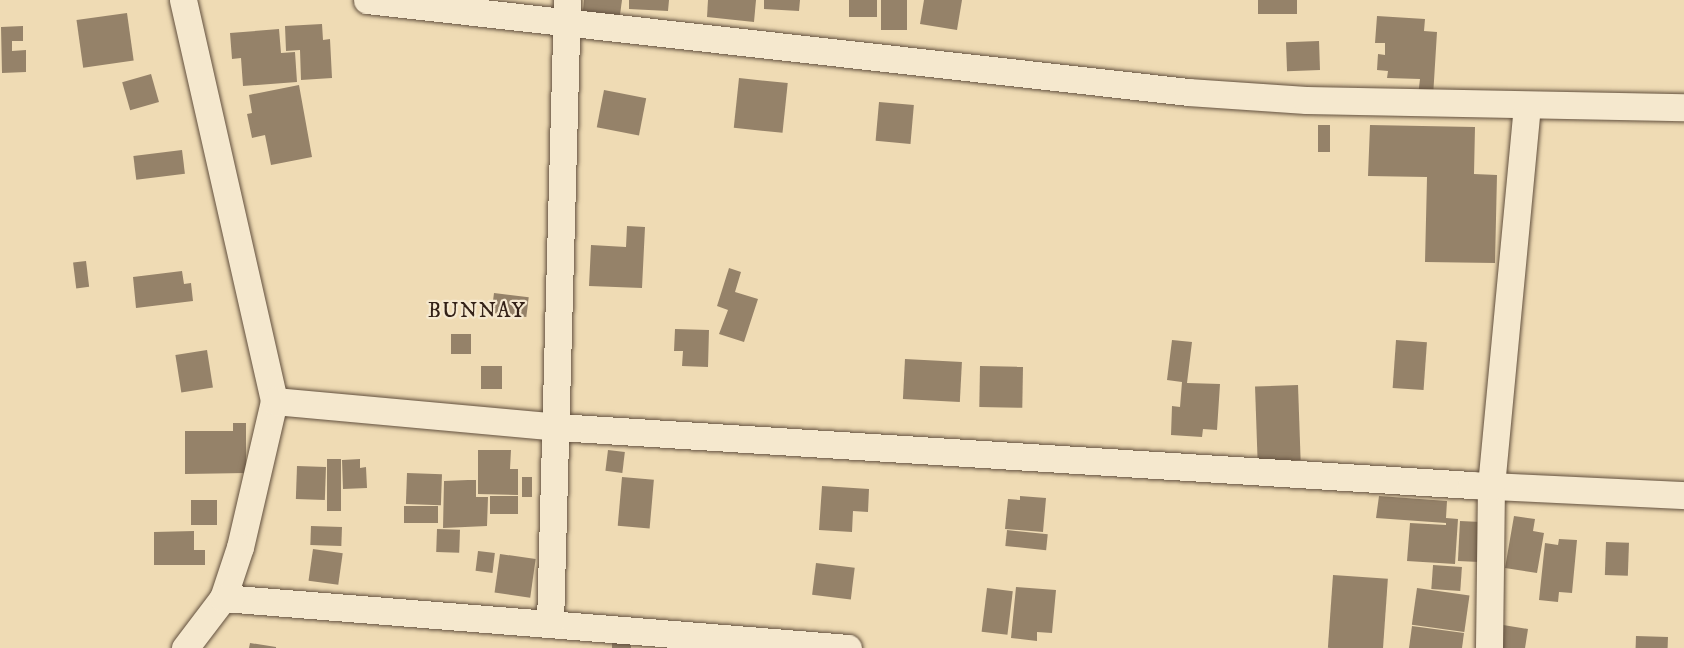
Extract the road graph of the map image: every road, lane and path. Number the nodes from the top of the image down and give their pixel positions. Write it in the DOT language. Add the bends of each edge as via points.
graph roads {
  1 [pos="183,0"];
  2 [pos="367,0"];
  3 [pos="566,11"];
  4 [pos="1527,106"];
  5 [pos="1684,107"];
  6 [pos="274,401"];
  7 [pos="557,427"];
  8 [pos="1491,486"];
  9 [pos="1684,495"];
  10 [pos="223,598"];
  11 [pos="550,624"];
  12 [pos="185,648"];
  13 [pos="848,648"];
  14 [pos="1489,648"];
  1 -- 6 [label="street"];
  2 -- 3 [label="street"];
  3 -- 4 [label="street" via="1188,92 1306,100"];
  3 -- 7 [label="street"];
  4 -- 5 [label="street"];
  4 -- 8 [label="street"];
  6 -- 7 [label="street"];
  6 -- 10 [label="street" via="240,547"];
  7 -- 8 [label="street"];
  7 -- 11 [label="street"];
  8 -- 9 [label="street"];
  8 -- 14 [label="street"];
  10 -- 11 [label="street"];
  10 -- 12 [label="street"];
  11 -- 13 [label="street"];
}
